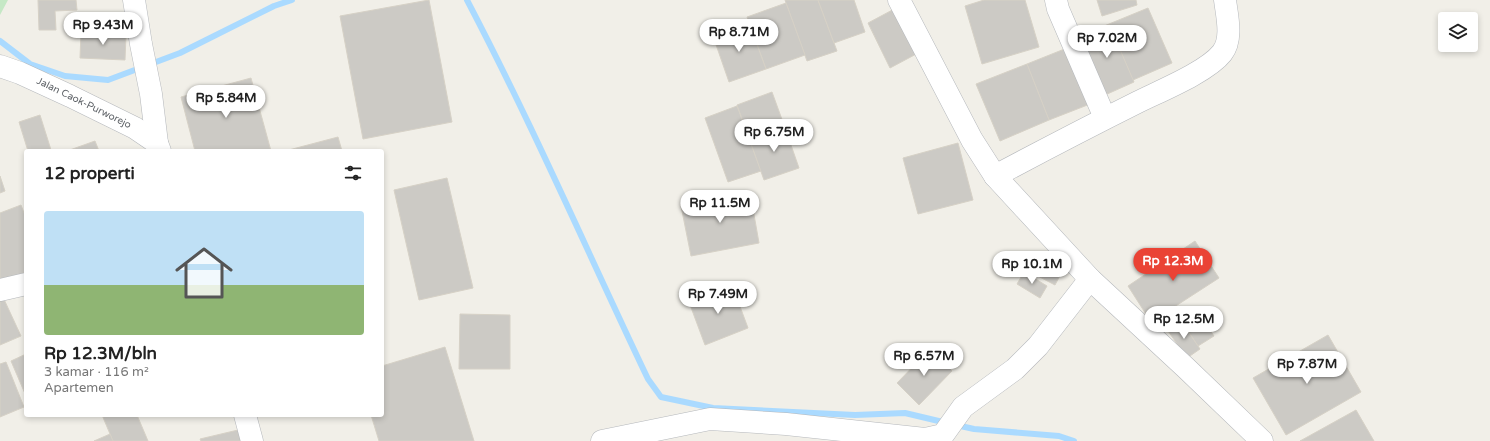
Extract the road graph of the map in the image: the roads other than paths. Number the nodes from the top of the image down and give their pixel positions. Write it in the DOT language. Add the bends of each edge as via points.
graph roads {
  1 [pos="134,0"];
  2 [pos="899,0"];
  3 [pos="1056,0"];
  4 [pos="1225,0"];
  5 [pos="0,66"];
  6 [pos="1105,118"];
  7 [pos="158,147"];
  8 [pos="995,176"];
  9 [pos="1090,279"];
  10 [pos="24,284"];
  11 [pos="0,290"];
  12 [pos="246,417"];
  13 [pos="252,441"];
  14 [pos="602,441"];
  15 [pos="1262,441"];
  1 -- 7 [label="street"];
  2 -- 8 [label="street" via="972,140"];
  3 -- 6 [label="street"];
  4 -- 6 [label="street" via="1228,31 1222,53 1204,68"];
  5 -- 7 [label="street, Jalan Caok-Purworejo" via="135,128"];
  6 -- 8 [label="street"];
  8 -- 9 [label="street"];
  9 -- 14 [label="street" via="1038,346 1020,365 963,407 943,435 925,439 786,424 710,420"];
  9 -- 15 [label="street"];
  10 -- 11 [label="street"];
  12 -- 13 [label="street"];
}
